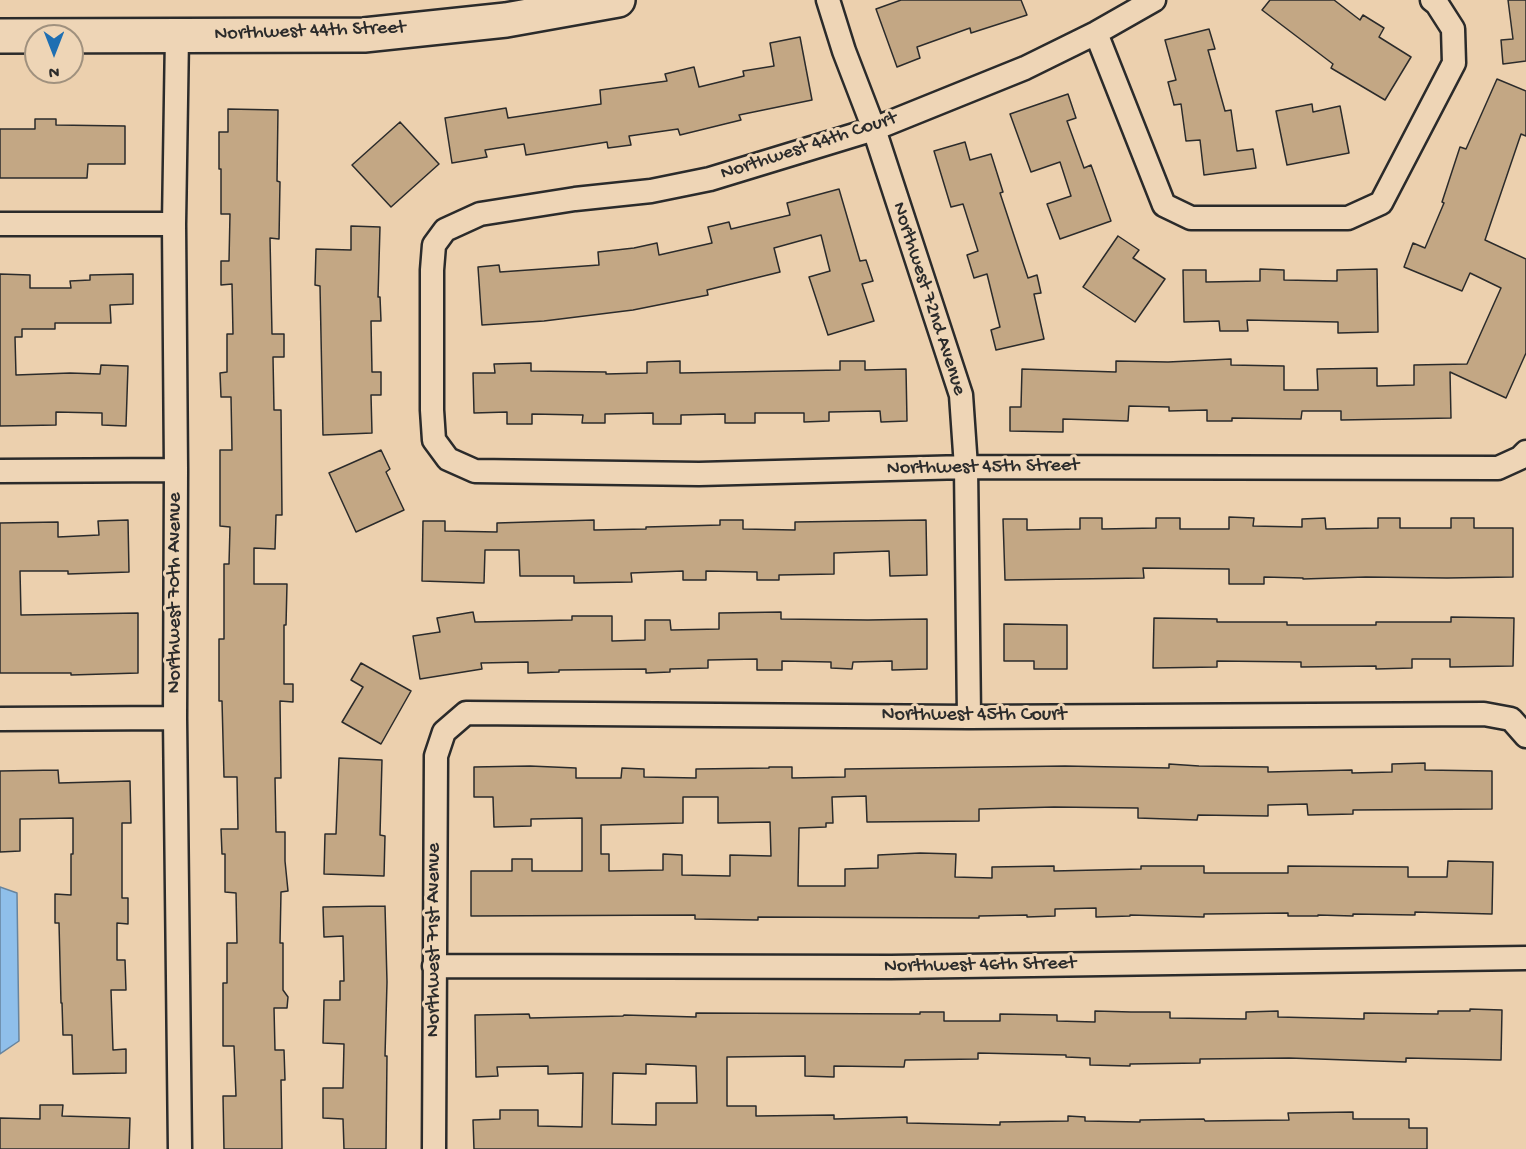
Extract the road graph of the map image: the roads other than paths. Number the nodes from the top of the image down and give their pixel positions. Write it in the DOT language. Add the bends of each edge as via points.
graph roads {
  1 [pos="618,0"];
  2 [pos="828,0"];
  3 [pos="1154,0"];
  4 [pos="1432,0"];
  5 [pos="1096,33"];
  6 [pos="0,36"];
  7 [pos="177,36"];
  8 [pos="874,129"];
  9 [pos="0,224"];
  10 [pos="174,224"];
  11 [pos="1523,455"];
  12 [pos="448,459"];
  13 [pos="966,467"];
  14 [pos="176,470"];
  15 [pos="0,471"];
  16 [pos="969,717"];
  17 [pos="175,718"];
  18 [pos="0,719"];
  19 [pos="444,732"];
  20 [pos="1526,736"];
  21 [pos="1526,958"];
  22 [pos="434,966"];
  23 [pos="180,1149"];
  24 [pos="434,1149"];
  1 -- 7 [label="street, Northwest 44th Street" via="506,20 364,35"];
  2 -- 8 [label="street, Northwest 72nd Avenue"];
  3 -- 5 [label="street, Northwest 44th Court"];
  4 -- 5 [label="street" via="1453,29 1454,63 1381,203 1348,218 1191,218 1164,205"];
  5 -- 8 [label="street, Northwest 44th Court" via="1025,68"];
  6 -- 7 [label="street, Northwest 44th Street"];
  7 -- 10 [label="street, Northwest 70th Avenue"];
  8 -- 12 [label="street, Northwest 44th Court" via="710,179 480,214 445,230 434,245 432,270 432,410 434,440"];
  8 -- 13 [label="street, Northwest 72nd Avenue" via="961,395"];
  9 -- 10 [label="street"];
  10 -- 14 [label="street, Northwest 70th Avenue"];
  11 -- 13 [label="street, Northwest 45th Street" via="1498,468"];
  12 -- 13 [label="street, Northwest 45th Street" via="475,471 699,474"];
  13 -- 16 [label="street, Northwest 72nd Avenue"];
  14 -- 15 [label="street"];
  14 -- 17 [label="street, Northwest 70th Avenue"];
  16 -- 19 [label="street, Northwest 45th Court" via="466,713"];
  16 -- 20 [label="street, Northwest 45th Court" via="1484,714 1511,719"];
  17 -- 18 [label="street"];
  17 -- 23 [label="street, Northwest 70th Avenue"];
  19 -- 22 [label="street, Northwest 71st Avenue" via="436,756"];
  21 -- 22 [label="street, Northwest 46th Street" via="891,967"];
  22 -- 24 [label="street, Northwest 71st Avenue"];
}
